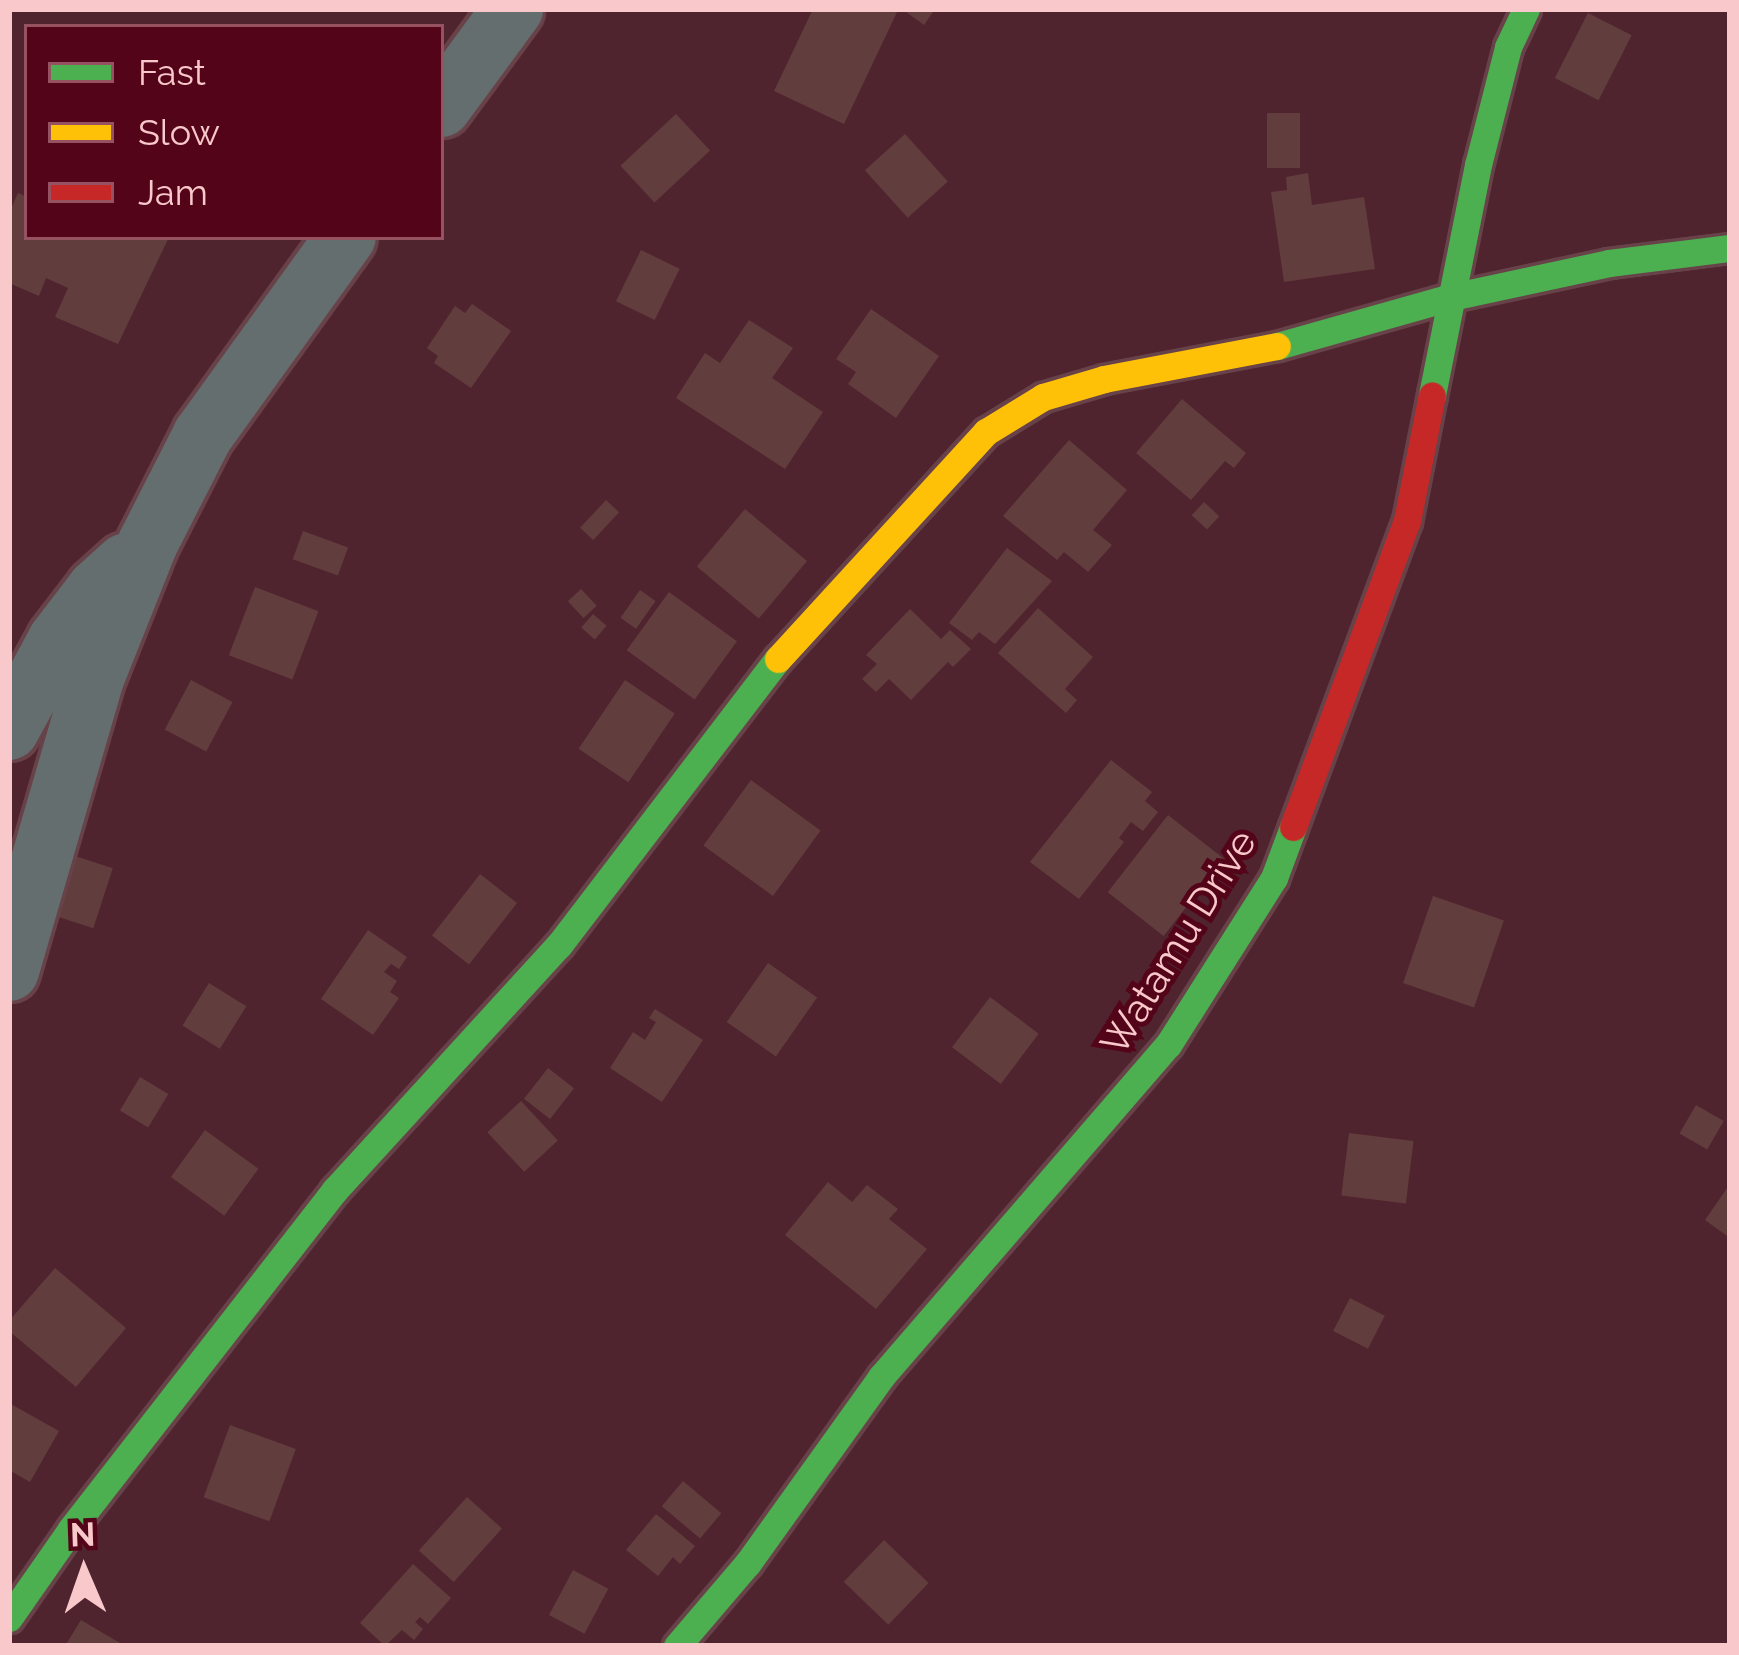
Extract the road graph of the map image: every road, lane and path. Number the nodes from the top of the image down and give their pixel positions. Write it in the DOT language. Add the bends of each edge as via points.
graph roads {
  1 [pos="513,9"];
  2 [pos="1526,9"];
  3 [pos="444,103"];
  4 [pos="344,240"];
  5 [pos="1730,248"];
  6 [pos="1450,297"];
  7 [pos="148,543"];
  8 [pos="9,730"];
  9 [pos="9,971"];
  10 [pos="9,1618"];
  11 [pos="704,1632"];
  1 -- 3 [label="street"];
  2 -- 6 [label="street, Watamu Drive" via="1508,47"];
  4 -- 7 [label="street" via="203,435"];
  5 -- 6 [label="street" via="1609,263"];
  6 -- 10 [label="street" via="1292,343 1104,379 1043,397 986,432 802,628 560,945 335,1190"];
  6 -- 11 [label="street, Watamu Drive" via="1407,521 1274,878 1168,1046 881,1377"];
  7 -- 8 [label="street" via="97,589 58,640"];
  7 -- 9 [label="street" via="93,681"];
}
